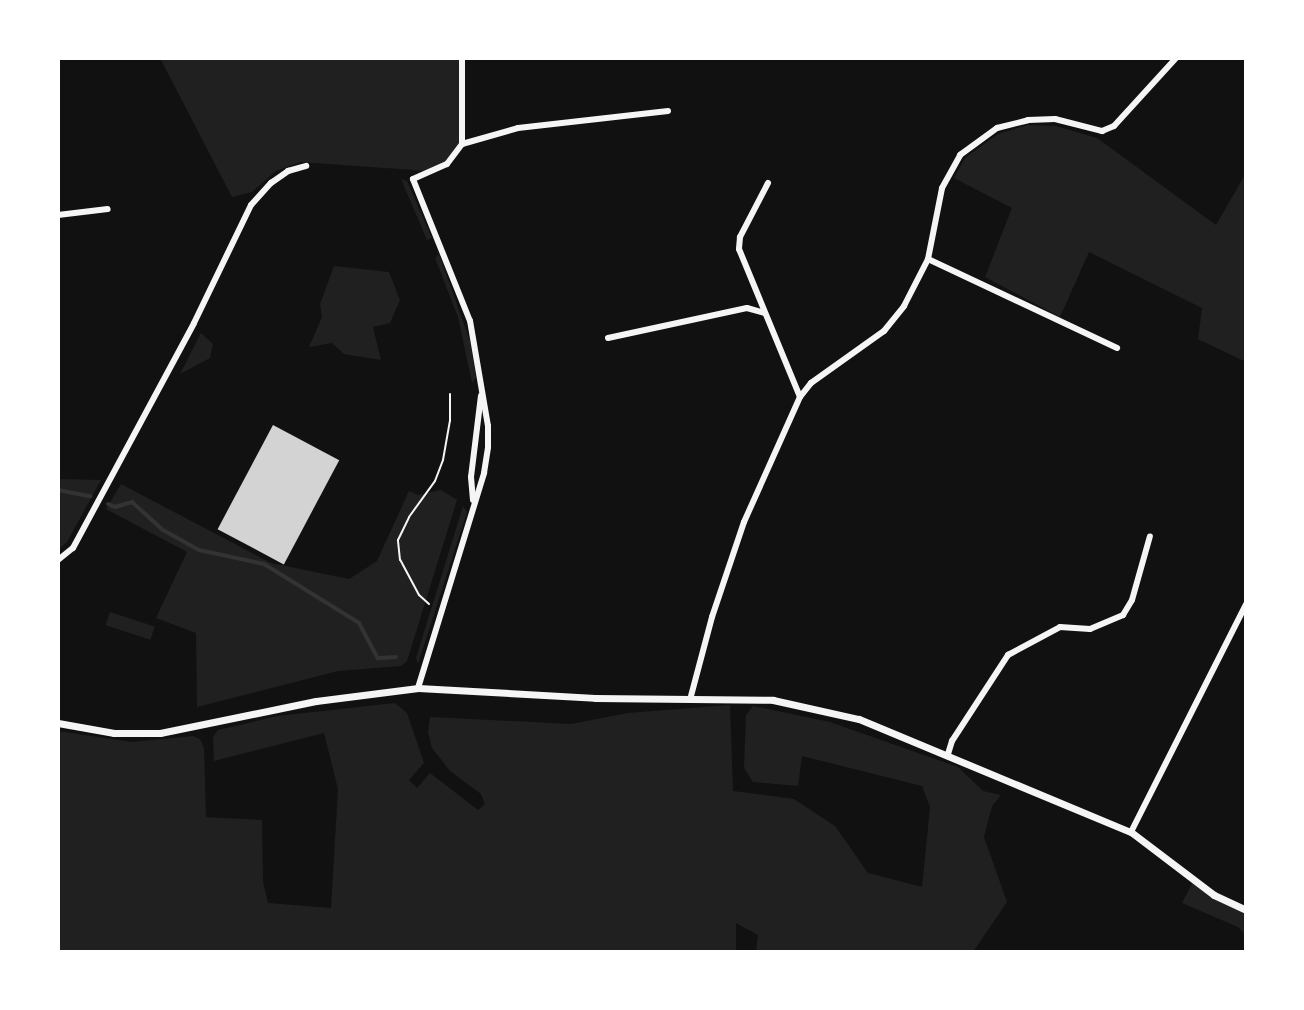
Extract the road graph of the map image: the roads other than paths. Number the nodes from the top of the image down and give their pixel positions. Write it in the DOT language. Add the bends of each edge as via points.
graph roads {
  1 [pos="462,58"];
  2 [pos="1176,58"];
  3 [pos="668,111"];
  4 [pos="462,144"];
  5 [pos="306,166"];
  6 [pos="768,183"];
  7 [pos="108,209"];
  8 [pos="58,215"];
  9 [pos="928,259"];
  10 [pos="764,313"];
  11 [pos="608,338"];
  12 [pos="1117,348"];
  13 [pos="482,391"];
  14 [pos="800,397"];
  15 [pos="473,504"];
  16 [pos="1150,536"];
  17 [pos="58,560"];
  18 [pos="1246,604"];
  19 [pos="418,688"];
  20 [pos="691,696"];
  21 [pos="58,723"];
  22 [pos="948,754"];
  23 [pos="1131,832"];
  24 [pos="1246,910"];
  1 -- 4 [label="street"];
  2 -- 9 [label="street" via="1124,118 1102,131 1055,119 1028,120 997,128 960,155 934,219"];
  3 -- 4 [label="street" via="518,128"];
  4 -- 13 [label="street" via="447,164 413,179 470,321"];
  5 -- 17 [label="street" via="271,183 251,205 73,548"];
  6 -- 10 [label="street" via="739,249"];
  7 -- 8 [label="street"];
  9 -- 12 [label="street"];
  9 -- 14 [label="street" via="904,306 884,331 811,383"];
  10 -- 11 [label="street" via="747,308"];
  10 -- 14 [label="street"];
  13 -- 15 [label="street" via="471,477"];
  13 -- 15 [label="street" via="488,447"];
  14 -- 20 [label="street" via="744,522"];
  15 -- 19 [label="street"];
  16 -- 22 [label="street" via="1123,615 1090,629 1060,627 1008,655"];
  18 -- 23 [label="street"];
  19 -- 20 [label="street" via="595,698"];
  19 -- 21 [label="street" via="316,701 160,733 114,733"];
  20 -- 22 [label="street" via="802,705 859,719"];
  22 -- 23 [label="street"];
  23 -- 24 [label="street" via="1214,895"];
}
